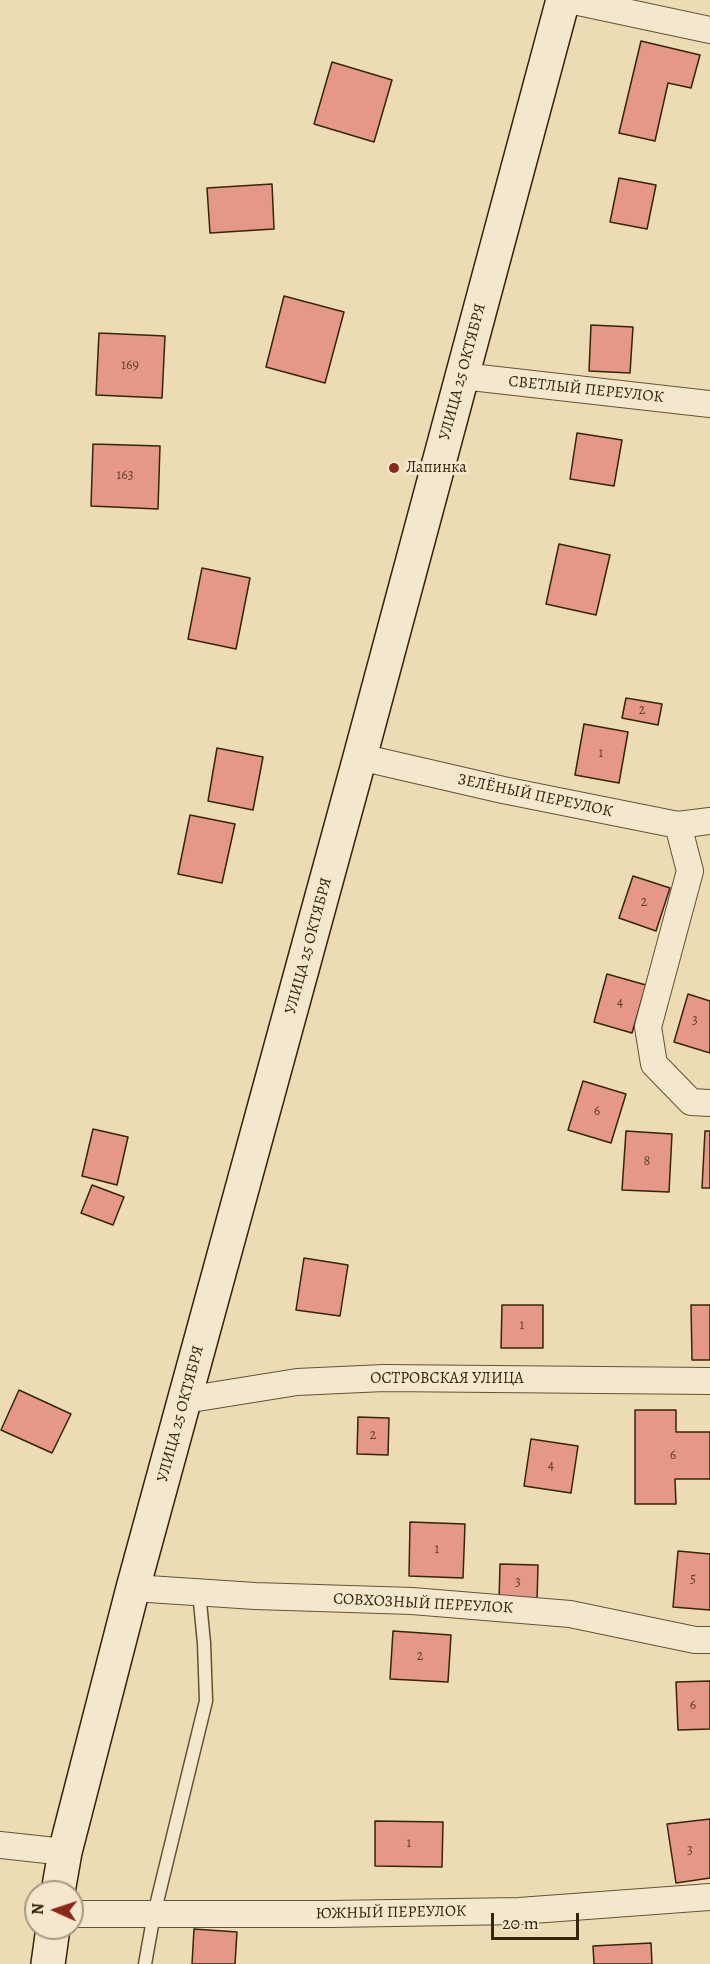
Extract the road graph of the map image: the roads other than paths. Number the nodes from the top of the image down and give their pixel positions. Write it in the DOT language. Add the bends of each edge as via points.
graph roads {
  1 [pos="563,0"];
  2 [pos="569,0"];
  3 [pos="710,30"];
  4 [pos="462,376"];
  5 [pos="710,404"];
  6 [pos="360,757"];
  7 [pos="710,821"];
  8 [pos="678,825"];
  9 [pos="710,1103"];
  10 [pos="710,1381"];
  11 [pos="185,1401"];
  12 [pos="133,1588"];
  13 [pos="198,1592"];
  14 [pos="710,1640"];
  15 [pos="0,1845"];
  16 [pos="65,1852"];
  17 [pos="60,1880"];
  18 [pos="710,1897"];
  19 [pos="84,1914"];
  20 [pos="154,1914"];
  21 [pos="51,1940"];
  22 [pos="48,1964"];
  23 [pos="145,1964"];
  1 -- 4 [label="main road, УЛИЦА 25 ОКТЯБРЯ"];
  2 -- 3 [label="street"];
  4 -- 5 [label="street, СВЕТЛЫЙ ПЕРЕУЛОК"];
  4 -- 6 [label="main road, УЛИЦА 25 ОКТЯБРЯ"];
  6 -- 8 [label="street, ЗЕЛЁНЫЙ ПЕРЕУЛОК"];
  6 -- 11 [label="main road, УЛИЦА 25 ОКТЯБРЯ"];
  7 -- 8 [label="street, ЗЕЛЁНЫЙ ПЕРЕУЛОК"];
  8 -- 9 [label="street" via="690,871 648,1027 654,1064 691,1102"];
  10 -- 11 [label="street, ОСТРОВСКАЯ УЛИЦА" via="384,1378 297,1382"];
  11 -- 12 [label="main road, УЛИЦА 25 ОКТЯБРЯ"];
  12 -- 13 [label="street, СОВХОЗНЫЙ ПЕРЕУЛОК"];
  12 -- 16 [label="main road, УЛИЦА 25 ОКТЯБРЯ"];
  13 -- 14 [label="street, СОВХОЗНЫЙ ПЕРЕУЛОК" via="412,1601 570,1614"];
  13 -- 20 [label="lane" via="206,1701"];
  15 -- 16 [label="street"];
  16 -- 17 [label="main road, УЛИЦА 25 ОКТЯБРЯ"];
  18 -- 20 [label="street, ЮЖНЫЙ ПЕРЕУЛОК" via="519,1911"];
  19 -- 20 [label="street, ЮЖНЫЙ ПЕРЕУЛОК"];
  20 -- 23 [label="lane"];
  21 -- 22 [label="main road"];
}
